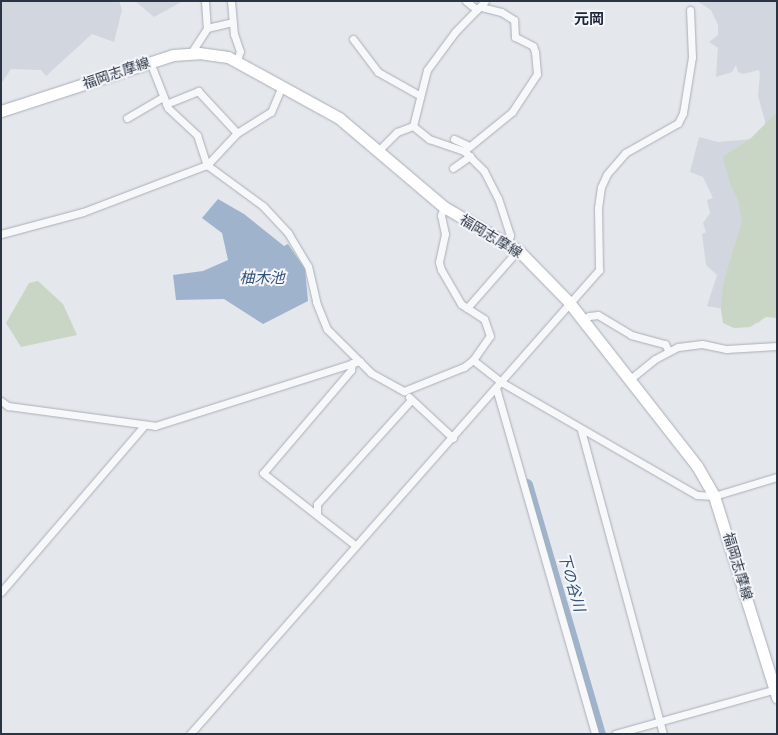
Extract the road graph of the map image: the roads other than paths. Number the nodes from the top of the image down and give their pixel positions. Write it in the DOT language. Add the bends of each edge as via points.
graph roads {
  1 [pos="205,1"];
  2 [pos="231,1"];
  3 [pos="466,1"];
  4 [pos="481,6"];
  5 [pos="690,10"];
  6 [pos="232,22"];
  7 [pos="207,28"];
  8 [pos="353,39"];
  9 [pos="191,53"];
  10 [pos="237,60"];
  11 [pos="150,62"];
  12 [pos="282,86"];
  13 [pos="419,95"];
  14 [pos="165,100"];
  15 [pos="1,111"];
  16 [pos="127,118"];
  17 [pos="412,126"];
  18 [pos="237,133"];
  19 [pos="454,139"];
  20 [pos="380,149"];
  21 [pos="468,151"];
  22 [pos="207,165"];
  23 [pos="453,168"];
  24 [pos="444,207"];
  25 [pos="1,234"];
  26 [pos="508,243"];
  27 [pos="518,250"];
  28 [pos="568,301"];
  29 [pos="467,308"];
  30 [pos="583,320"];
  31 [pos="777,346"];
  32 [pos="668,350"];
  33 [pos="472,360"];
  34 [pos="360,361"];
  35 [pos="352,363"];
  36 [pos="629,380"];
  37 [pos="498,385"];
  38 [pos="404,391"];
  39 [pos="411,400"];
  40 [pos="1,401"];
  41 [pos="144,426"];
  42 [pos="581,430"];
  43 [pos="453,438"];
  44 [pos="777,477"];
  45 [pos="714,496"];
  46 [pos="317,513"];
  47 [pos="356,546"];
  48 [pos="1,592"];
  49 [pos="776,692"];
  50 [pos="659,720"];
  51 [pos="190,734"];
  52 [pos="595,734"];
  53 [pos="615,734"];
  54 [pos="663,734"];
  1 -- 7 [label="street"];
  2 -- 6 [label="street"];
  3 -- 4 [label="street"];
  4 -- 13 [label="street" via="433,61"];
  4 -- 21 [label="street" via="514,20 517,40 533,46 537,74 512,112"];
  5 -- 28 [label="street" via="692,57 683,113 678,123 625,153 607,174 598,208 599,270"];
  6 -- 7 [label="street"];
  6 -- 10 [label="street" via="240,51"];
  7 -- 9 [label="street"];
  8 -- 13 [label="street" via="378,72"];
  9 -- 10 [label="main road, 福岡志摩線" via="217,54"];
  9 -- 11 [label="main road, 福岡志摩線"];
  10 -- 12 [label="main road, 福岡志摩線"];
  11 -- 14 [label="street"];
  11 -- 15 [label="main road, 福岡志摩線"];
  12 -- 18 [label="street" via="271,112"];
  12 -- 20 [label="main road, 福岡志摩線" via="339,118"];
  13 -- 17 [label="street"];
  14 -- 16 [label="street"];
  14 -- 18 [label="street" via="198,91"];
  14 -- 22 [label="street" via="197,135"];
  17 -- 20 [label="street" via="397,132"];
  17 -- 21 [label="street" via="429,139"];
  18 -- 22 [label="street"];
  19 -- 21 [label="street"];
  20 -- 24 [label="main road, 福岡志摩線"];
  21 -- 23 [label="street"];
  21 -- 26 [label="street" via="484,171 498,198 510,234"];
  22 -- 25 [label="street" via="132,191 95,208"];
  22 -- 34 [label="street" via="278,219 308,266 316,302 327,329"];
  24 -- 26 [label="main road, 福岡志摩線"];
  24 -- 29 [label="street" via="441,215 445,234 439,262 461,304"];
  26 -- 27 [label="main road, 福岡志摩線"];
  27 -- 28 [label="main road, 福岡志摩線"];
  27 -- 29 [label="street"];
  28 -- 30 [label="main road, 福岡志摩線"];
  28 -- 37 [label="street"];
  29 -- 33 [label="street" via="484,319 490,336"];
  30 -- 32 [label="street" via="598,315 631,335 665,344"];
  30 -- 36 [label="main road, 福岡志摩線"];
  31 -- 32 [label="street" via="726,349 702,344"];
  32 -- 36 [label="street"];
  33 -- 37 [label="street"];
  33 -- 38 [label="street"];
  34 -- 35 [label="street"];
  34 -- 38 [label="street" via="371,373"];
  35 -- 41 [label="street" via="155,426"];
  35 -- 46 [label="street" via="351,370 263,472 307,510"];
  36 -- 45 [label="main road, 福岡志摩線" via="696,466"];
  37 -- 42 [label="street"];
  37 -- 43 [label="street"];
  37 -- 52 [label="street"];
  38 -- 39 [label="street"];
  39 -- 43 [label="street"];
  39 -- 46 [label="street" via="317,504"];
  40 -- 41 [label="street" via="8,406"];
  41 -- 48 [label="street"];
  42 -- 45 [label="street" via="697,495"];
  42 -- 50 [label="street"];
  43 -- 47 [label="street"];
  44 -- 45 [label="street"];
  45 -- 49 [label="main road, 福岡志摩線"];
  46 -- 47 [label="street"];
  47 -- 51 [label="street"];
  49 -- 50 [label="street"];
  50 -- 53 [label="street"];
  50 -- 54 [label="street"];
}
